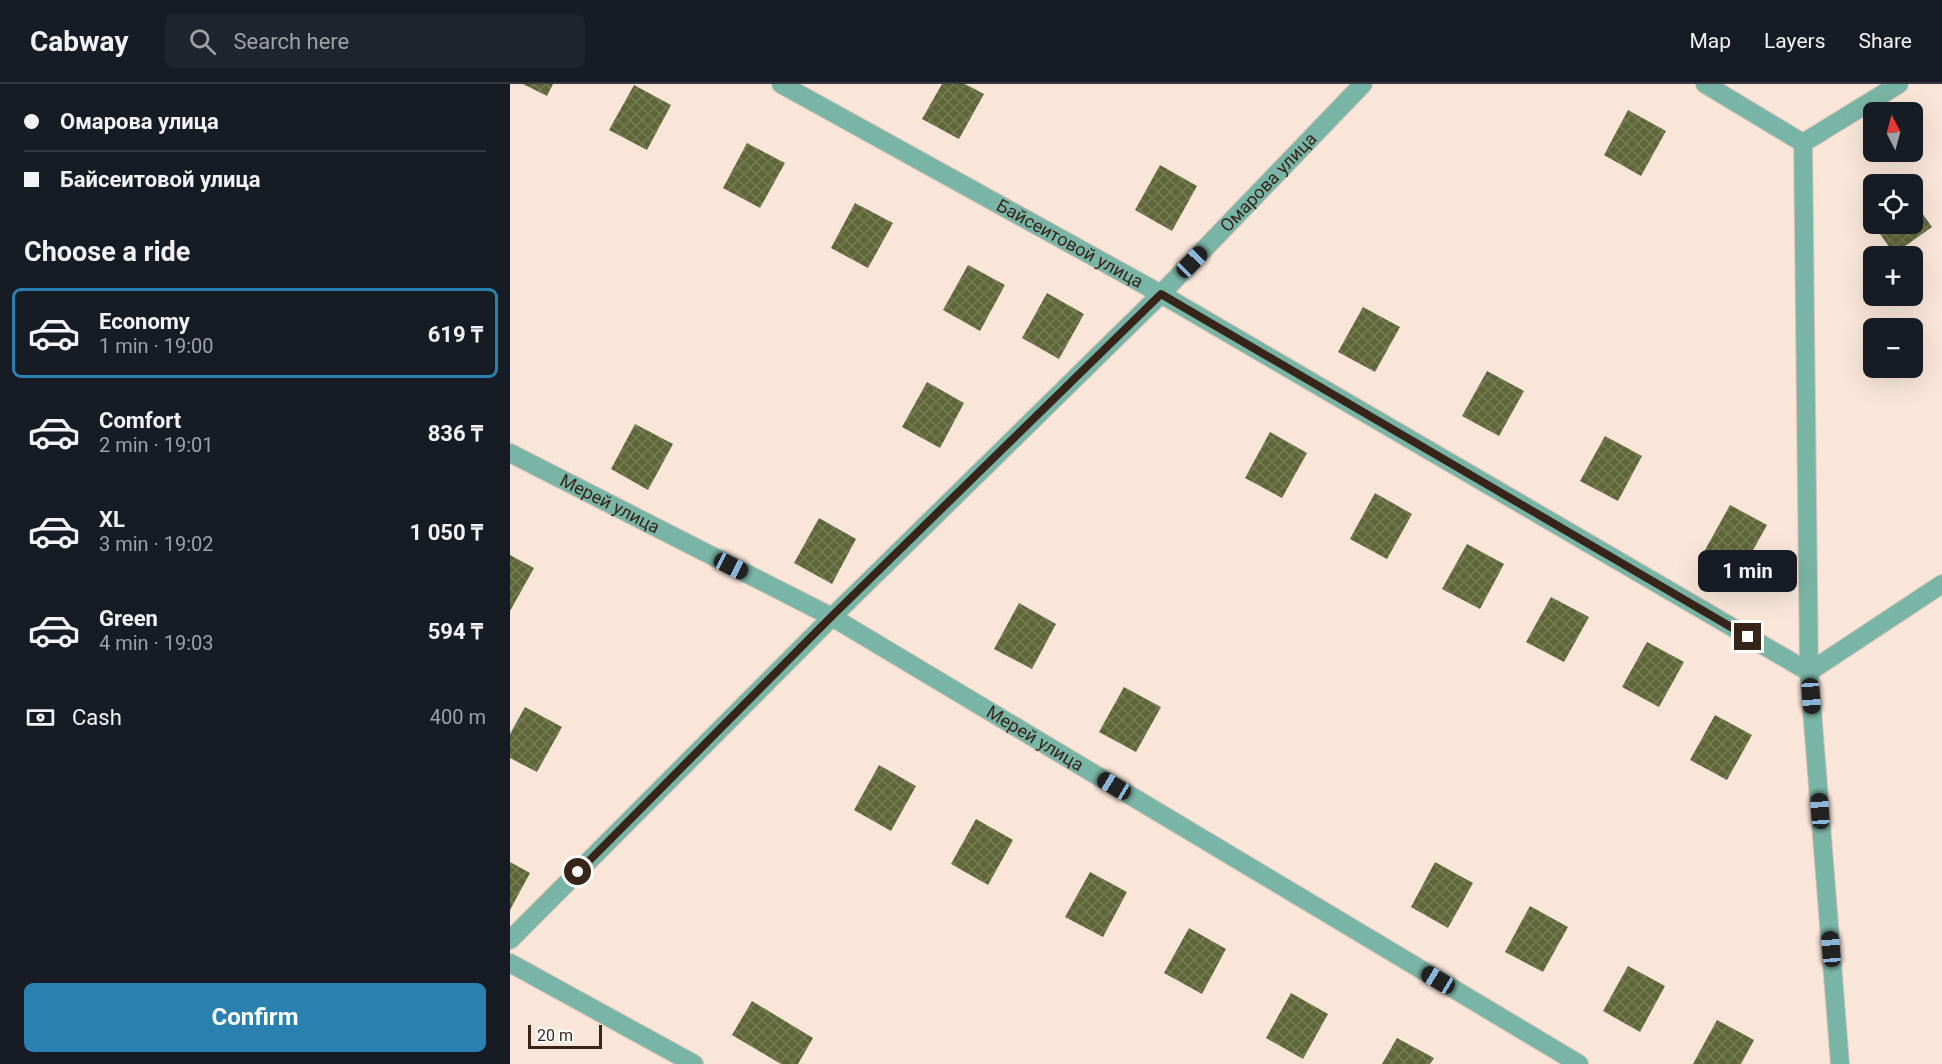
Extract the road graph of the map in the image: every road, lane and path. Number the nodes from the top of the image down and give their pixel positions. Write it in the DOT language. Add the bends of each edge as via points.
graph roads {
  1 [pos="781,84"];
  2 [pos="1363,84"];
  3 [pos="1705,84"];
  4 [pos="1899,84"];
  5 [pos="1803,143"];
  6 [pos="1161,294"];
  7 [pos="510,453"];
  8 [pos="1942,584"];
  9 [pos="831,617"];
  10 [pos="1809,672"];
  11 [pos="510,940"];
  12 [pos="510,963"];
  13 [pos="694,1064"];
  14 [pos="1579,1064"];
  15 [pos="1840,1064"];
  1 -- 6 [label="street, Байсеитовой улица"];
  2 -- 6 [label="street, Омарова улица"];
  3 -- 5 [label="street"];
  4 -- 5 [label="street"];
  5 -- 10 [label="street"];
  6 -- 9 [label="street, Омарова улица"];
  6 -- 10 [label="street, Байсеитовой улица"];
  7 -- 9 [label="street, Мерей улица"];
  8 -- 10 [label="street"];
  9 -- 11 [label="street, Омарова улица"];
  9 -- 14 [label="street, Мерей улица"];
  10 -- 15 [label="street"];
  12 -- 13 [label="street"];
}
